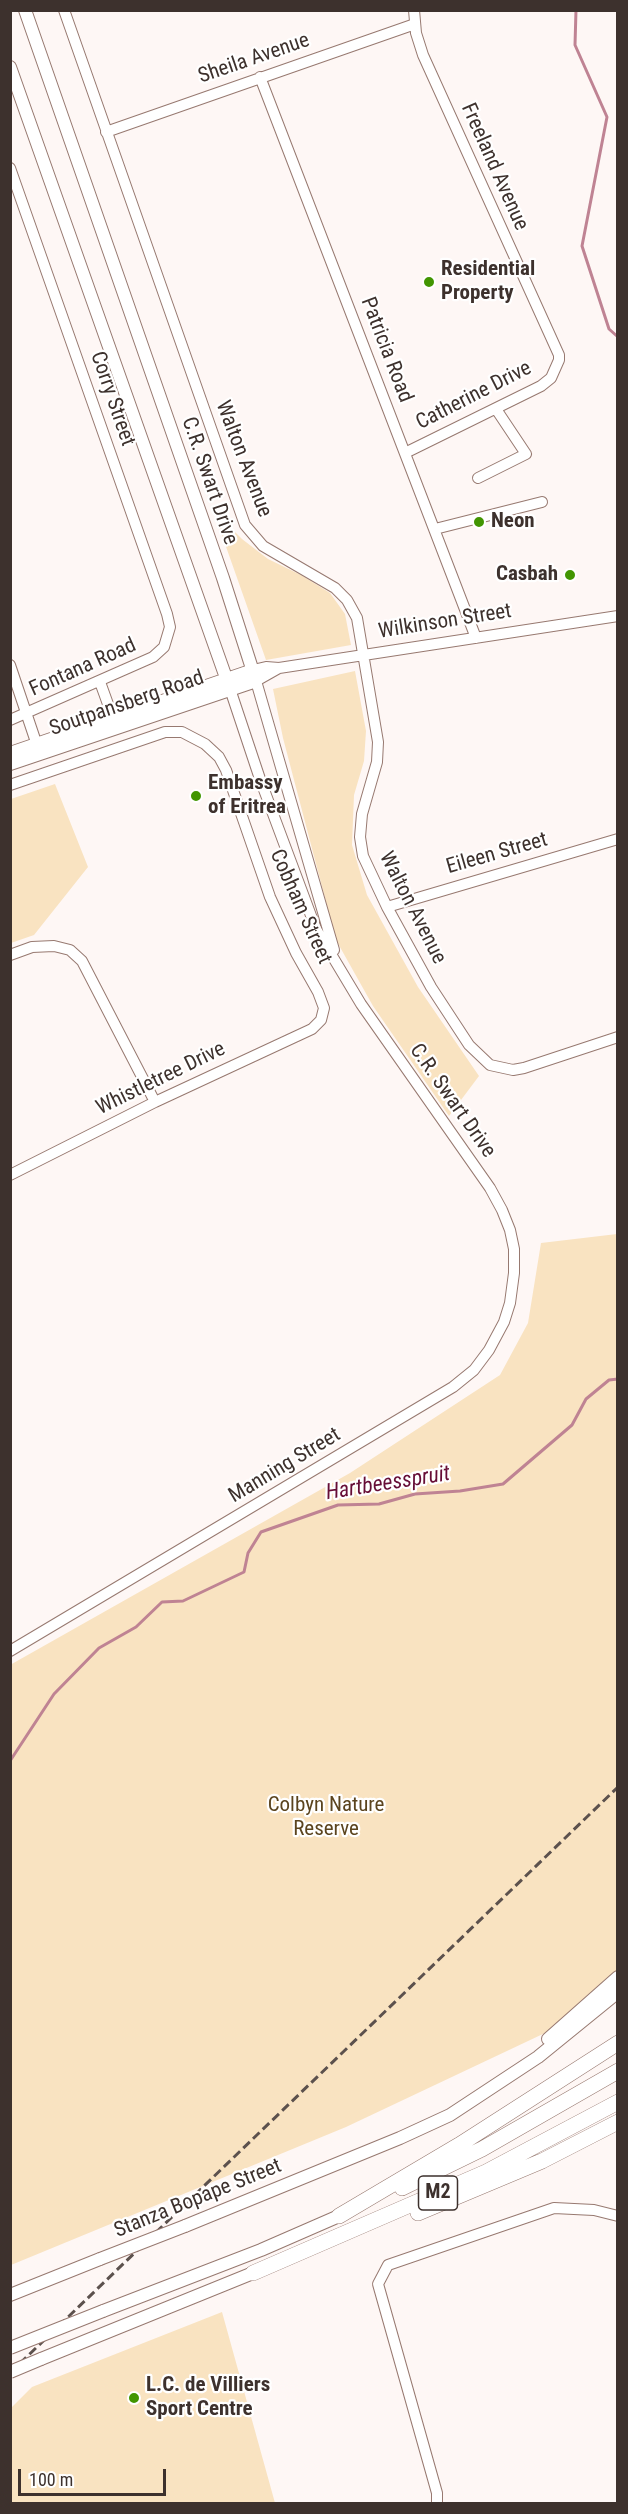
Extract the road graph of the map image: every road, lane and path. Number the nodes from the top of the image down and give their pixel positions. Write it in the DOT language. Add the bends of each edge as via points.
graph roads {
  1 [pos="25,10"];
  2 [pos="64,10"];
  3 [pos="414,10"];
  4 [pos="415,24"];
  5 [pos="11,66"];
  6 [pos="260,77"];
  7 [pos="106,132"];
  8 [pos="10,168"];
  9 [pos="557,369"];
  10 [pos="496,409"];
  11 [pos="405,453"];
  12 [pos="478,478"];
  13 [pos="542,502"];
  14 [pos="435,529"];
  15 [pos="618,616"];
  16 [pos="476,638"];
  17 [pos="166,643"];
  18 [pos="362,655"];
  19 [pos="10,665"];
  20 [pos="255,676"];
  21 [pos="100,682"];
  22 [pos="228,684"];
  23 [pos="27,714"];
  24 [pos="113,718"];
  25 [pos="10,720"];
  26 [pos="38,749"];
  27 [pos="10,753"];
  28 [pos="10,764"];
  29 [pos="10,785"];
  30 [pos="618,839"];
  31 [pos="387,907"];
  32 [pos="10,955"];
  33 [pos="340,970"];
  34 [pos="324,1015"];
  35 [pos="618,1037"];
  36 [pos="155,1102"];
  37 [pos="10,1174"];
  38 [pos="514,1263"];
  39 [pos="10,1651"];
  40 [pos="618,1977"];
  41 [pos="618,1992"];
  42 [pos="618,2043"];
  43 [pos="618,2071"];
  44 [pos="618,2102"];
  45 [pos="618,2122"];
  46 [pos="400,2138"];
  47 [pos="339,2216"];
  48 [pos="618,2216"];
  49 [pos="253,2273"];
  50 [pos="10,2295"];
  51 [pos="10,2348"];
  52 [pos="10,2372"];
  53 [pos="437,2504"];
  1 -- 20 [label="main road, C.R. Swart Drive"];
  2 -- 7 [label="street, Walton Avenue"];
  3 -- 4 [label="street, Freeland Avenue"];
  4 -- 6 [label="street, Sheila Avenue"];
  4 -- 9 [label="street, Freeland Avenue" via="423,55 559,356"];
  5 -- 22 [label="main road, C.R. Swart Drive"];
  6 -- 7 [label="street, Sheila Avenue"];
  6 -- 11 [label="street, Patricia Road"];
  7 -- 18 [label="street, Walton Avenue" via="245,525 263,546 343,595 357,618"];
  8 -- 17 [label="street, Corry Street" via="167,614 170,627"];
  9 -- 10 [label="street, Catherine Drive" via="541,386"];
  10 -- 11 [label="street, Catherine Drive"];
  10 -- 12 [label="street" via="526,454"];
  11 -- 14 [label="street, Patricia Road"];
  13 -- 14 [label="street"];
  14 -- 16 [label="street, Patricia Road"];
  15 -- 16 [label="street, Wilkinson Street"];
  16 -- 18 [label="street, Wilkinson Street"];
  17 -- 21 [label="street, Fontana Road" via="153,657"];
  18 -- 20 [label="street, Wilkinson Street" via="266,667"];
  18 -- 31 [label="street, Walton Avenue" via="378,742 360,837 363,856"];
  19 -- 23 [label="street"];
  20 -- 22 [label="main road, Soutpansberg Road"];
  20 -- 33 [label="street, C.R. Swart Drive"];
  21 -- 23 [label="street, Fontana Road"];
  21 -- 24 [label="street"];
  22 -- 24 [label="main road, Soutpansberg Road"];
  22 -- 26 [label="main road, Soutpansberg Road"];
  22 -- 33 [label="street, C.R. Swart Drive" via="316,929"];
  23 -- 25 [label="street, Fontana Road"];
  23 -- 26 [label="street"];
  24 -- 26 [label="main road, Soutpansberg Road"];
  26 -- 27 [label="main road, Soutpansberg Road"];
  26 -- 28 [label="main road, Soutpansberg Road"];
  29 -- 34 [label="street, Cobham Street" via="165,732 182,732 200,741 222,763 270,897 318,992"];
  30 -- 31 [label="street, Eileen Street"];
  31 -- 35 [label="street, Walton Avenue" via="469,1046 490,1065 524,1068"];
  32 -- 36 [label="street" via="32,947 54,946 70,950 82,961"];
  33 -- 38 [label="street, C.R. Swart Drive" via="490,1188 510,1230"];
  34 -- 36 [label="street, Whistletree Drive" via="312,1029"];
  36 -- 37 [label="street, Whistletree Drive"];
  38 -- 39 [label="street, Manning Street" via="504,1322 485,1356 453,1387"];
  40 -- 46 [label="main road, Stanza Bopape Street" via="560,2030 510,2068"];
  41 -- 46 [label="main road, Stanza Bopape Street" via="510,2077 450,2115"];
  42 -- 47 [label="highway"];
  43 -- 47 [label="highway, M2" via="482,2149"];
  44 -- 49 [label="highway, M2" via="486,2172"];
  45 -- 49 [label="highway" via="542,2161 421,2212"];
  46 -- 50 [label="main road, Stanza Bopape Street, bridge"];
  47 -- 51 [label="main road, M2, bridge"];
  48 -- 53 [label="street" via="554,2208 388,2265 378,2284"];
  49 -- 52 [label="main road, M2, bridge"];
}
